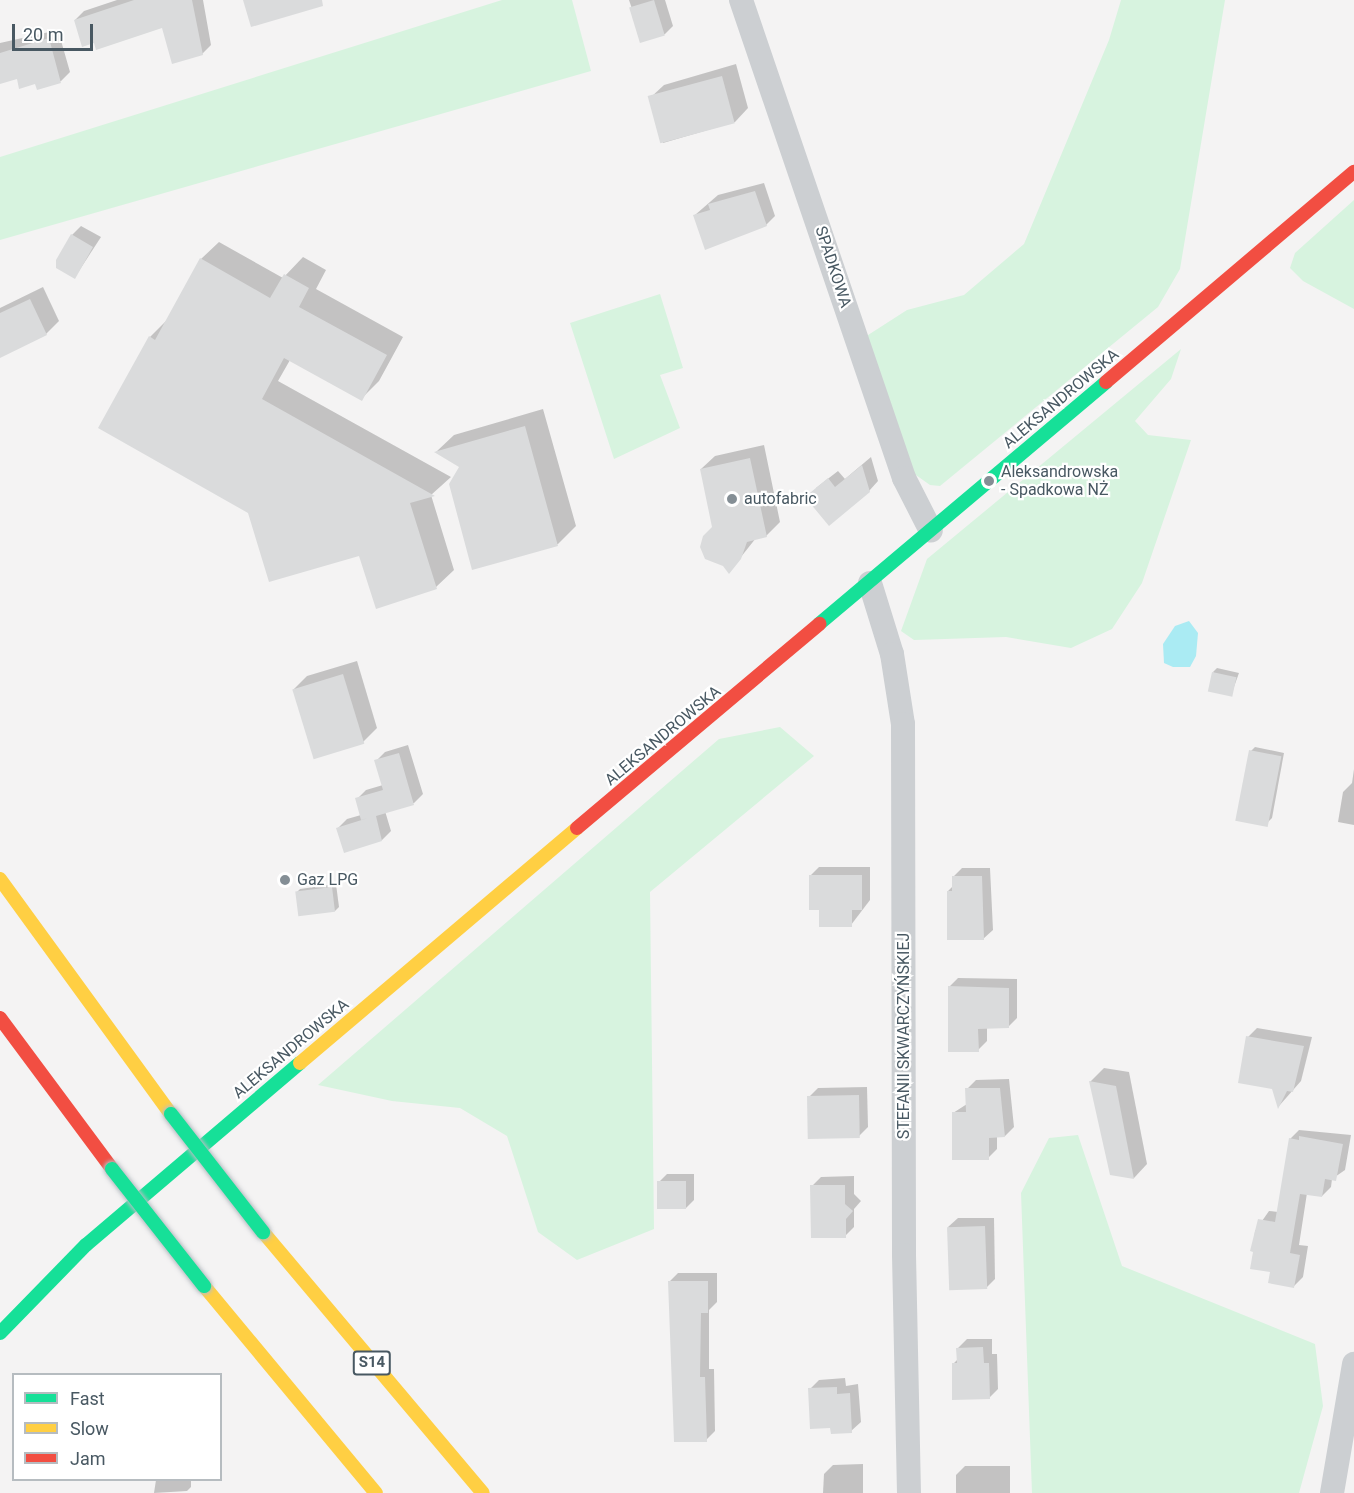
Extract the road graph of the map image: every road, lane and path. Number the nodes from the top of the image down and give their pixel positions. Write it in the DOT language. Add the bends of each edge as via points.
graph roads {
  1 [pos="741,0"];
  2 [pos="1354,172"];
  3 [pos="931,531"];
  4 [pos="870,583"];
  5 [pos="0,879"];
  6 [pos="0,1018"];
  7 [pos="0,1332"];
  8 [pos="1354,1364"];
  9 [pos="376,1493"];
  10 [pos="483,1493"];
  11 [pos="909,1493"];
  12 [pos="1332,1493"];
  1 -- 3 [label="street, SPADKOWA" via="904,478"];
  2 -- 3 [label="main road, ALEKSANDROWSKA"];
  3 -- 4 [label="main road, ALEKSANDROWSKA"];
  4 -- 7 [label="main road, ALEKSANDROWSKA" via="154,1186 86,1245"];
  4 -- 11 [label="street, STEFANII SKWARCZYŃSKIEJ" via="892,654 903,724 904,1255"];
  5 -- 10 [label="main road, S14, bridge" via="171,1114 263,1232"];
  6 -- 9 [label="main road, bridge" via="204,1286"];
  8 -- 12 [label="street"];
}
